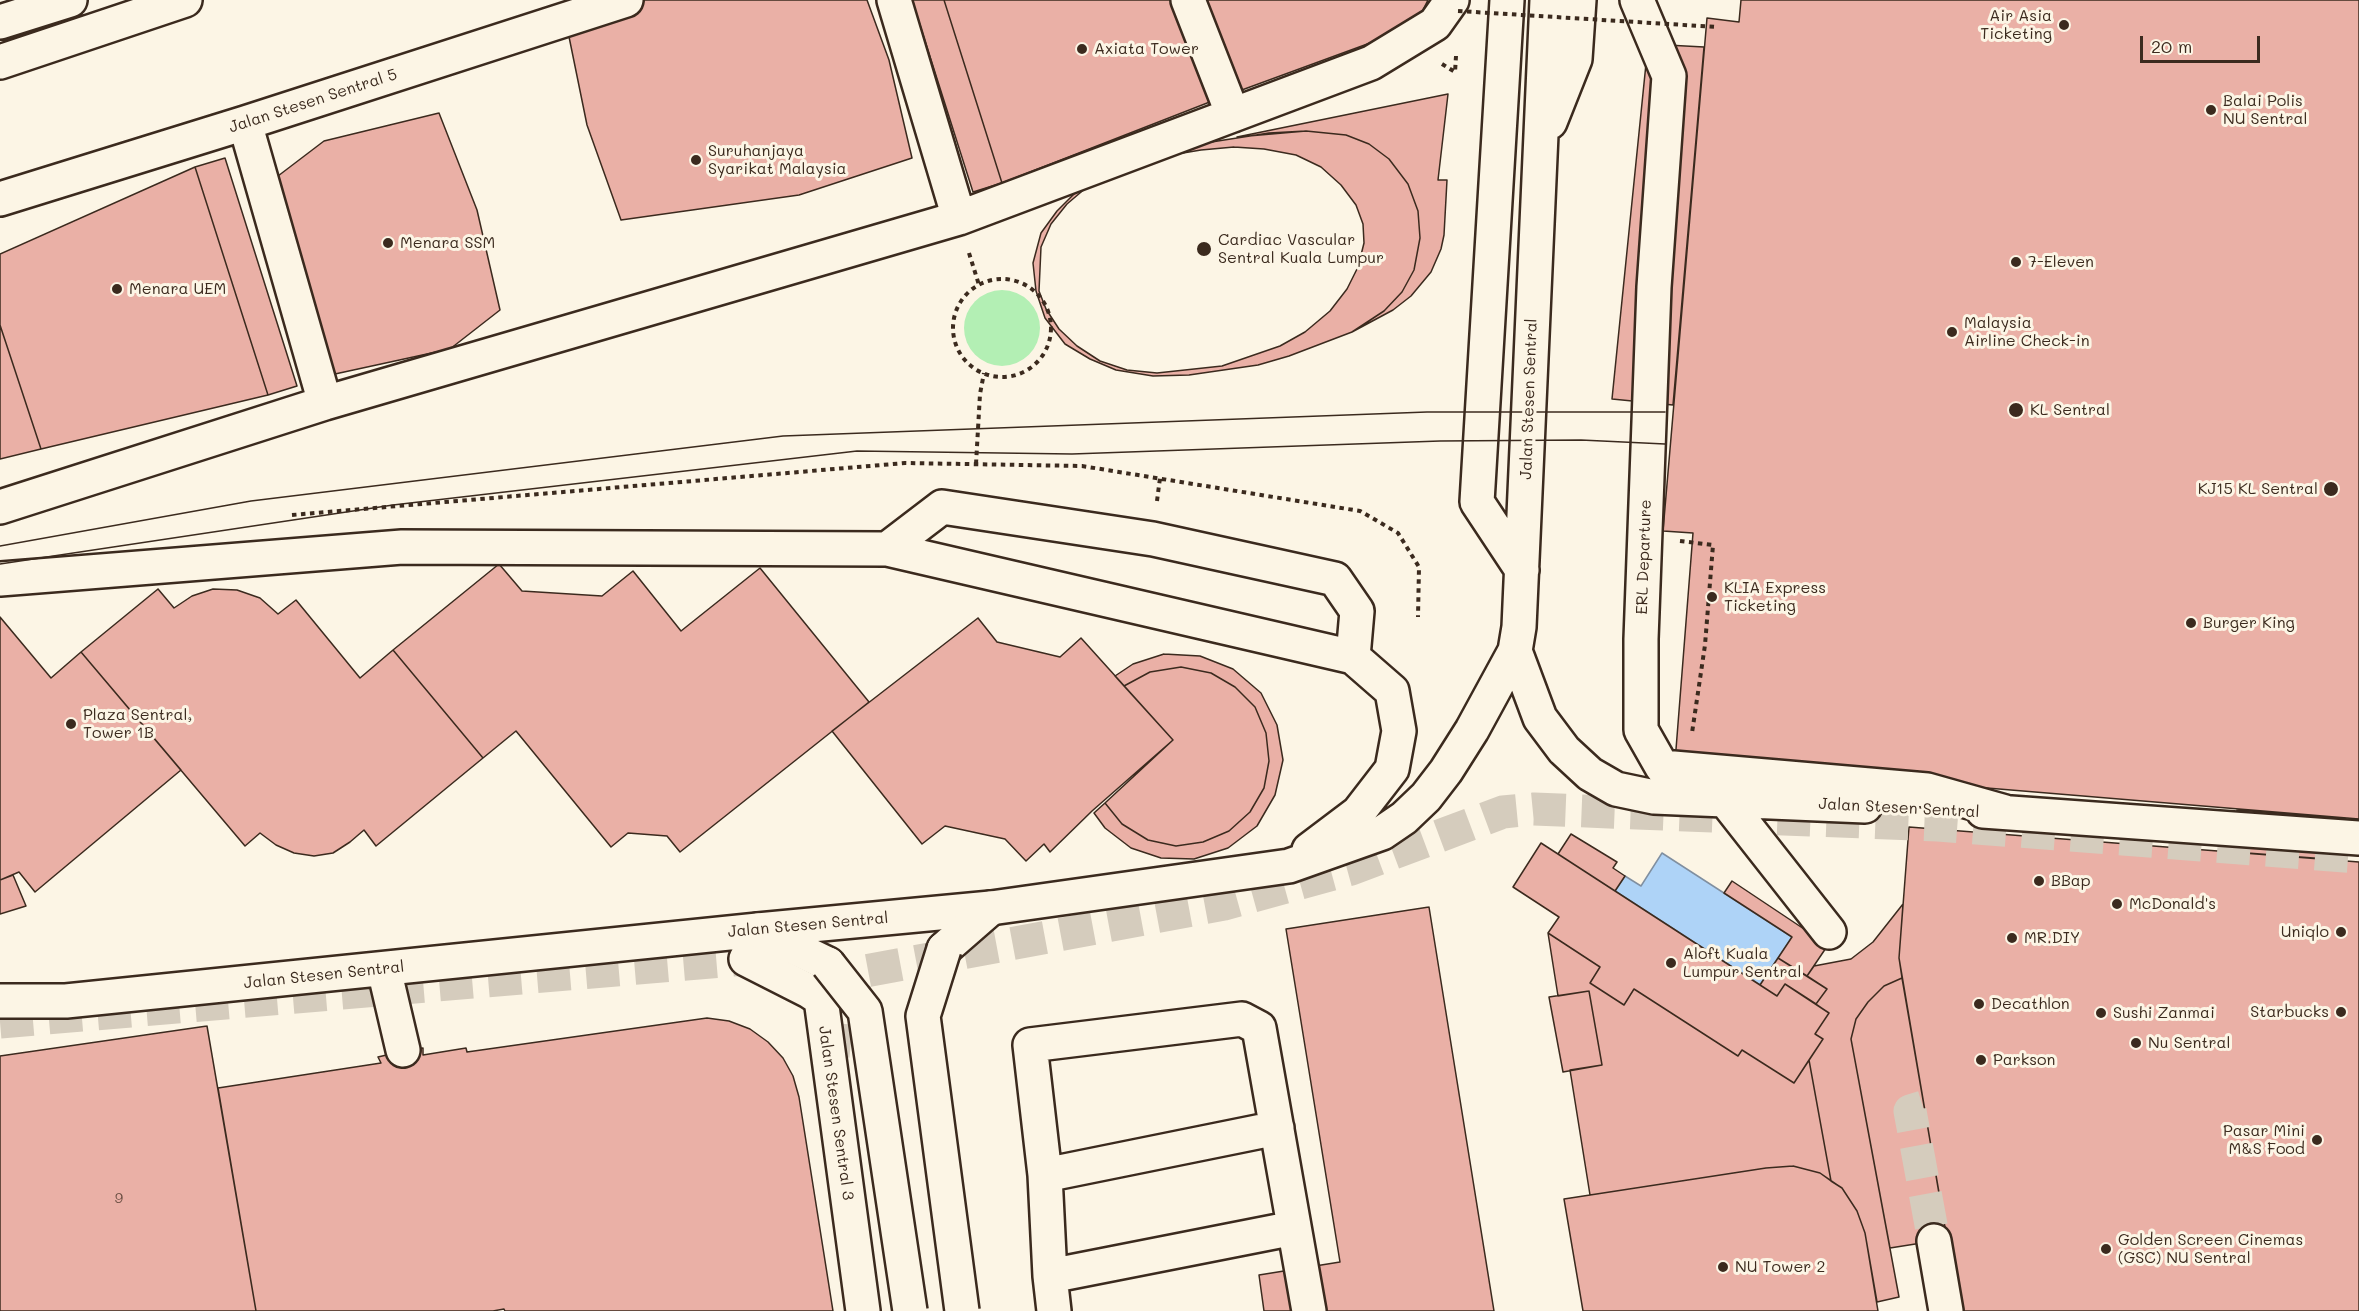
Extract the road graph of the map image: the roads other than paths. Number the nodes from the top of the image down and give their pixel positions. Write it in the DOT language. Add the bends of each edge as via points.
graph roads {
  1 [pos="70,0"];
  2 [pos="185,0"];
  3 [pos="626,0"];
  4 [pos="894,0"];
  5 [pos="1188,0"];
  6 [pos="1507,0"];
  7 [pos="1579,0"];
  8 [pos="1637,0"];
  9 [pos="1546,4"];
  10 [pos="1455,6"];
  11 [pos="0,22"];
  12 [pos="0,62"];
  13 [pos="1233,115"];
  14 [pos="245,123"];
  15 [pos="1541,146"];
  16 [pos="0,199"];
  17 [pos="958,218"];
  18 [pos="325,403"];
  19 [pos="0,507"];
  20 [pos="887,549"];
  21 [pos="1522,570"];
  22 [pos="0,579"];
  23 [pos="1515,651"];
  24 [pos="1353,657"];
  25 [pos="1726,801"];
  26 [pos="2005,812"];
  27 [pos="2359,838"];
  28 [pos="1289,866"];
  29 [pos="991,908"];
  30 [pos="1829,932"];
  31 [pos="752,944"];
  32 [pos="384,969"];
  33 [pos="0,1001"];
  34 [pos="66,1001"];
  35 [pos="0,1020"];
  36 [pos="403,1050"];
  37 [pos="1277,1128"];
  38 [pos="1045,1175"];
  39 [pos="1294,1227"];
  40 [pos="1934,1241"];
  41 [pos="1050,1276"];
  42 [pos="863,1311"];
  43 [pos="910,1311"];
  44 [pos="962,1311"];
  45 [pos="1054,1311"];
  46 [pos="1309,1311"];
  47 [pos="1946,1311"];
  1 -- 11 [label="street"];
  2 -- 12 [label="street"];
  3 -- 14 [label="street, Jalan Stesen Sentral 5"];
  4 -- 17 [label="street"];
  5 -- 13 [label="street"];
  6 -- 21 [label="street" via="1477,502"];
  7 -- 15 [label="street, Jalan Stesen Sentral" via="1575,59"];
  8 -- 26 [label="street, ERL Departure" via="1669,76 1654,287 1641,627 1641,730 1662,767 1927,790"];
  9 -- 15 [label="street, Jalan Stesen Sentral"];
  10 -- 13 [label="street" via="1435,24 1371,63"];
  13 -- 17 [label="street"];
  14 -- 16 [label="street, Jalan Stesen Sentral 5"];
  14 -- 18 [label="street"];
  15 -- 21 [label="street, Jalan Stesen Sentral"];
  17 -- 18 [label="street"];
  18 -- 19 [label="street"];
  20 -- 22 [label="street" via="402,547"];
  20 -- 24 [label="street"];
  20 -- 24 [label="street" via="942,507 1153,539 1335,579 1357,611"];
  21 -- 23 [label="street, Jalan Stesen Sentral"];
  23 -- 25 [label="street, Jalan Stesen Sentral" via="1540,718 1564,750 1590,774 1616,789 1654,797"];
  23 -- 28 [label="street, Jalan Stesen Sentral" via="1446,771 1404,818 1382,833"];
  24 -- 28 [label="street" via="1392,691 1399,730 1392,769 1358,813"];
  25 -- 26 [label="street, Jalan Stesen Sentral"];
  25 -- 30 [label="street"];
  26 -- 27 [label="street, Jalan Stesen Sentral"];
  28 -- 29 [label="street, Jalan Stesen Sentral"];
  29 -- 31 [label="street, Jalan Stesen Sentral"];
  29 -- 44 [label="street, bridge" via="944,949 923,1016"];
  31 -- 32 [label="street, Jalan Stesen Sentral"];
  31 -- 42 [label="street, Jalan Stesen Sentral 3" via="821,999"];
  31 -- 43 [label="street, bridge" via="828,964 865,1011"];
  32 -- 34 [label="street, Jalan Stesen Sentral"];
  32 -- 36 [label="street"];
  33 -- 34 [label="street, Jalan Stesen Sentral"];
  34 -- 35 [label="street" via="18,1020"];
  37 -- 38 [label="street"];
  37 -- 38 [label="street" via="1259,1028 1242,1018 1030,1045"];
  37 -- 39 [label="street"];
  38 -- 41 [label="street"];
  39 -- 41 [label="street"];
  39 -- 46 [label="street"];
  40 -- 47 [label="street"];
  41 -- 45 [label="street"];
}
